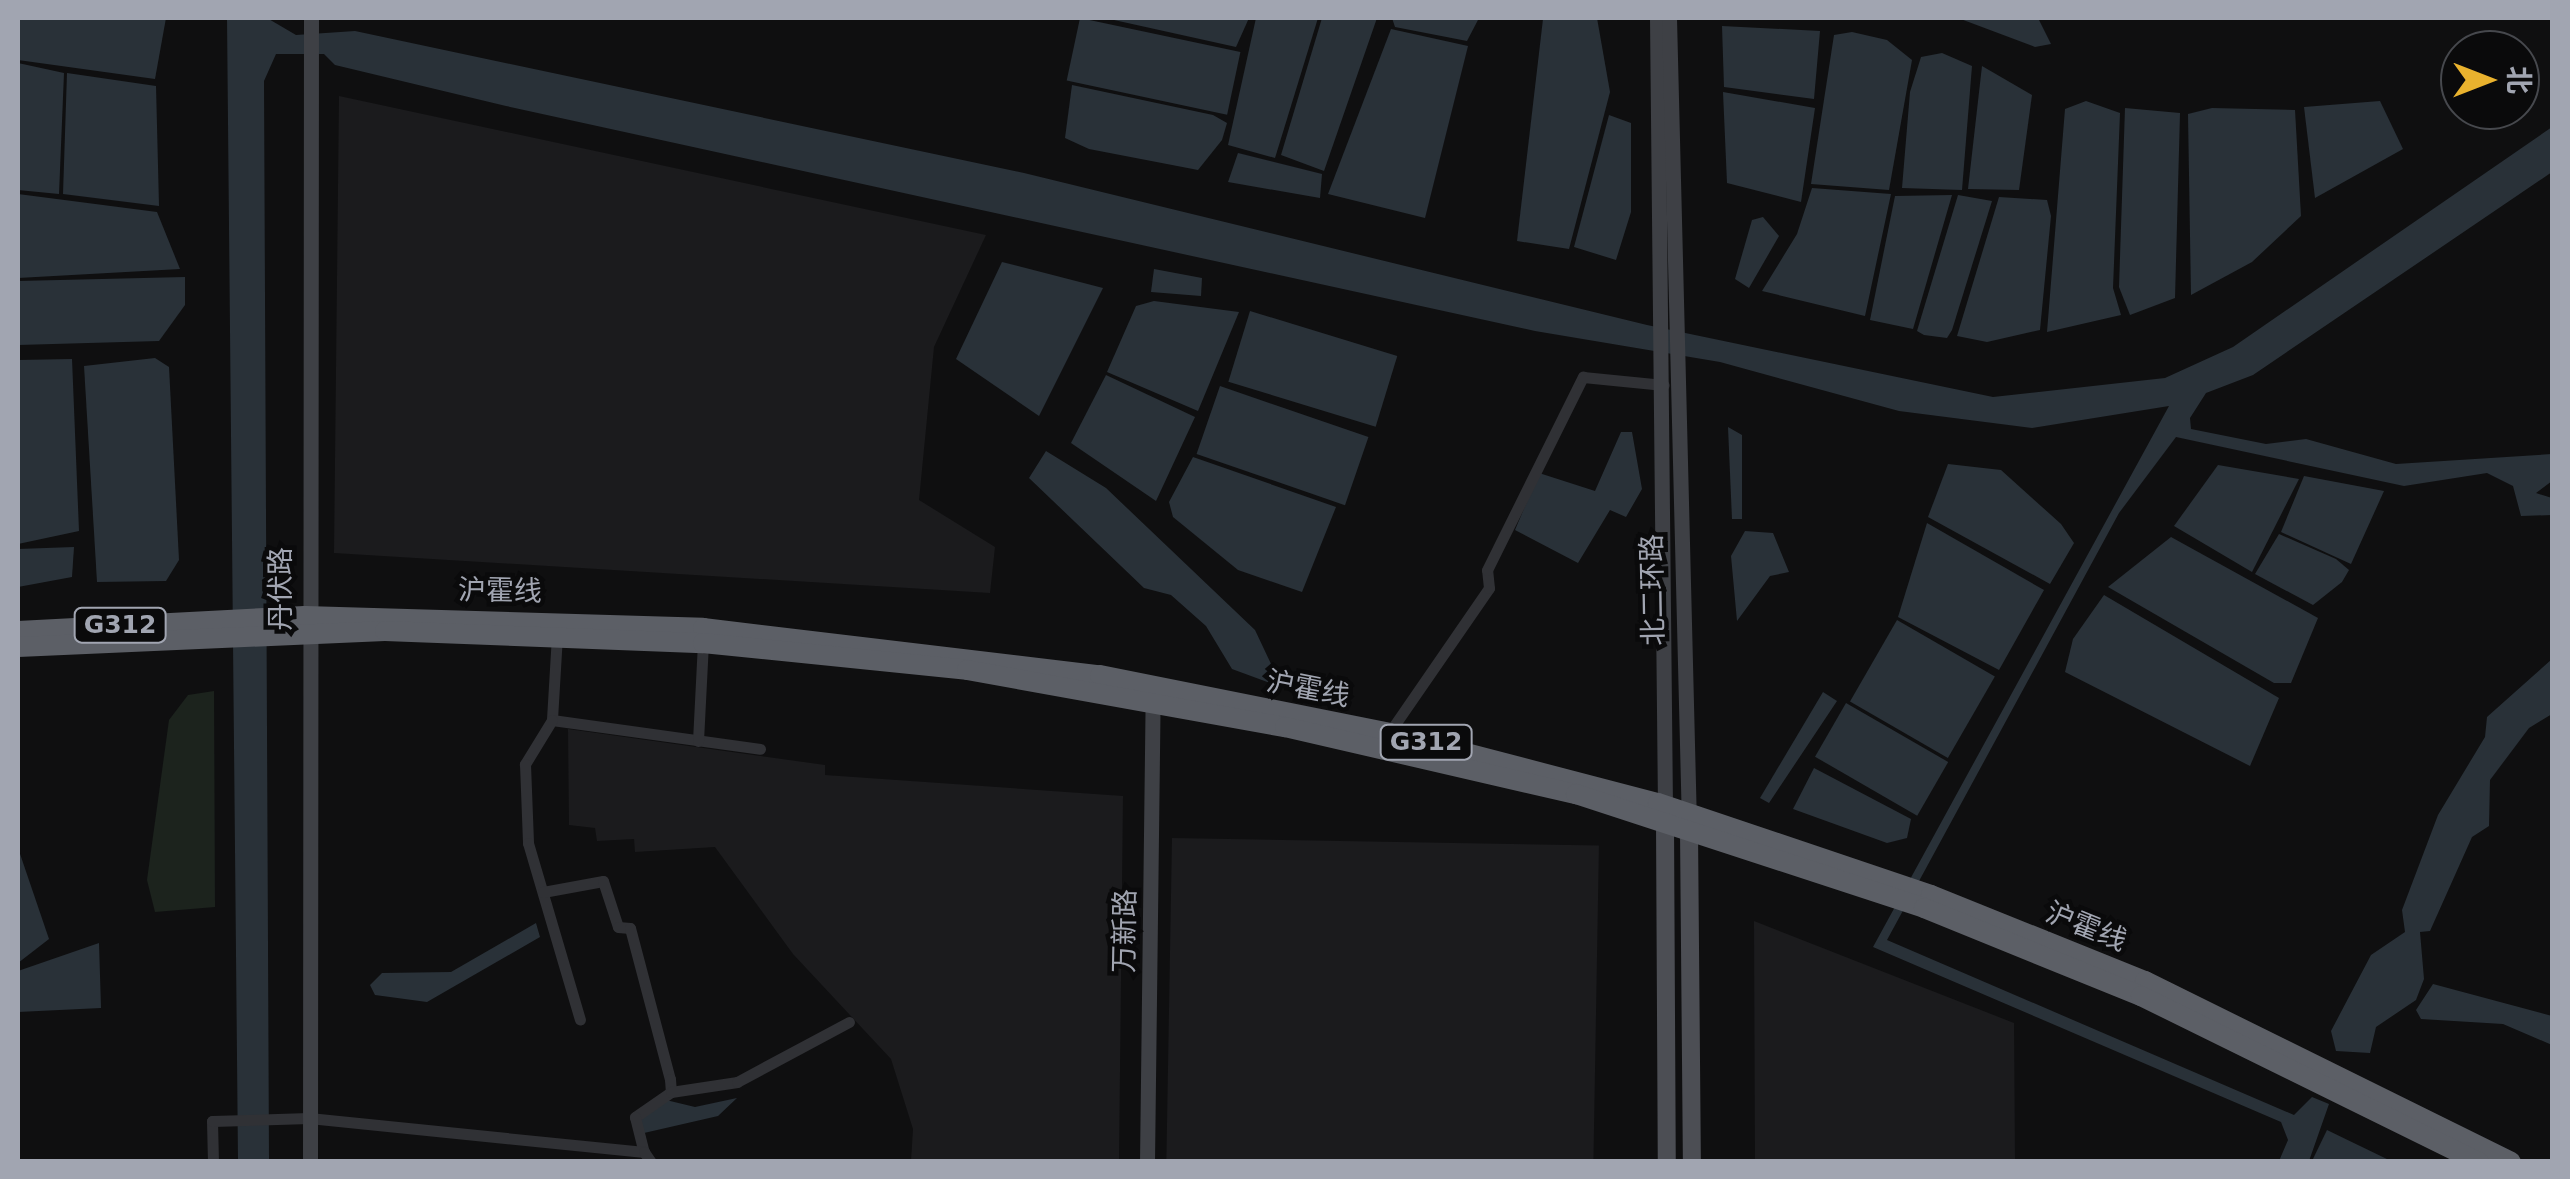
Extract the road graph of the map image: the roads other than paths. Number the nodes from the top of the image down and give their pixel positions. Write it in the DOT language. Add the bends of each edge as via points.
graph roads {
  1 [pos="311,18"];
  2 [pos="1657,18"];
  3 [pos="1668,18"];
  4 [pos="1668,309"];
  5 [pos="1668,379"];
  6 [pos="305,624"];
  7 [pos="222,627"];
  8 [pos="559,627"];
  9 [pos="18,632"];
  10 [pos="703,644"];
  11 [pos="18,647"];
  12 [pos="1153,701"];
  13 [pos="552,720"];
  14 [pos="1388,733"];
  15 [pos="698,741"];
  16 [pos="760,749"];
  17 [pos="1665,814"];
  18 [pos="1689,822"];
  19 [pos="544,892"];
  20 [pos="580,1020"];
  21 [pos="850,1022"];
  22 [pos="671,1092"];
  23 [pos="303,1118"];
  24 [pos="647,1157"];
  25 [pos="213,1162"];
  26 [pos="310,1162"];
  27 [pos="1147,1162"];
  28 [pos="1667,1162"];
  29 [pos="1692,1162"];
  30 [pos="2479,1162"];
  31 [pos="2511,1162"];
  1 -- 6 [label="main road, 丹伏路"];
  2 -- 4 [label="main road, 北二环路"];
  3 -- 4 [label="main road, 北二环路"];
  4 -- 5 [label="main road, 北二环路"];
  5 -- 14 [label="street" via="1583,378 1487,570 1489,588"];
  5 -- 17 [label="main road, 北二环路"];
  5 -- 18 [label="main road, 北二环路"];
  6 -- 7 [label="highway, 沪霍线 / G312"];
  6 -- 8 [label="highway, 沪霍线 / G312"];
  6 -- 23 [label="main road, 丹伏路"];
  7 -- 9 [label="highway, 沪霍线 / G312"];
  7 -- 11 [label="highway, 沪霍线 / G312"];
  8 -- 10 [label="highway, 沪霍线 / G312"];
  8 -- 13 [label="street"];
  8 -- 14 [label="highway, 沪霍线 / G312" via="970,656"];
  10 -- 12 [label="highway, 沪霍线 / G312"];
  10 -- 15 [label="street"];
  12 -- 17 [label="highway, 沪霍线 / G312"];
  12 -- 27 [label="main road, 万新路"];
  13 -- 15 [label="street"];
  13 -- 19 [label="street" via="525,764 528,843"];
  14 -- 17 [label="highway, 沪霍线 / G312"];
  15 -- 16 [label="street"];
  17 -- 18 [label="highway, 沪霍线 / G312"];
  17 -- 28 [label="main road, 北二环路"];
  18 -- 29 [label="main road, 北二环路"];
  18 -- 30 [label="highway, 沪霍线 / G312" via="2067,964"];
  18 -- 31 [label="highway, 沪霍线 / G312" via="1889,879 2145,980"];
  19 -- 20 [label="street"];
  19 -- 22 [label="street" via="604,881 618,927 630,928"];
  21 -- 22 [label="street" via="738,1082"];
  22 -- 24 [label="street" via="634,1117"];
  23 -- 24 [label="street"];
  23 -- 25 [label="street" via="218,1121"];
  23 -- 26 [label="main road, 丹伏路"];
}
